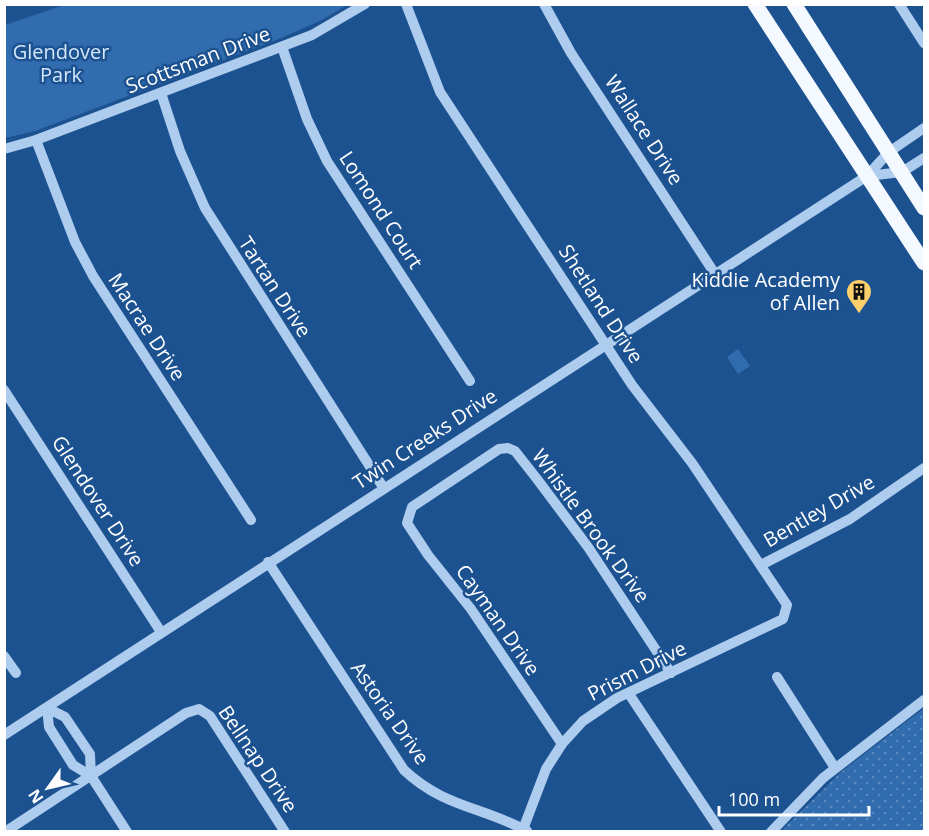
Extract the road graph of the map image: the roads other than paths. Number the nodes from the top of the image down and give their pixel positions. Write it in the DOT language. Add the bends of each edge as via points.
graph roads {
  1 [pos="365,4"];
  2 [pos="406,4"];
  3 [pos="544,4"];
  4 [pos="755,4"];
  5 [pos="794,4"];
  6 [pos="899,4"];
  7 [pos="924,43"];
  8 [pos="282,47"];
  9 [pos="161,93"];
  10 [pos="924,128"];
  11 [pos="36,141"];
  12 [pos="4,149"];
  13 [pos="889,152"];
  14 [pos="924,158"];
  15 [pos="902,172"];
  16 [pos="867,176"];
  17 [pos="924,207"];
  18 [pos="924,263"];
  19 [pos="715,274"];
  20 [pos="605,344"];
  21 [pos="470,381"];
  22 [pos="4,390"];
  23 [pos="924,468"];
  24 [pos="383,487"];
  25 [pos="407,517"];
  26 [pos="251,520"];
  27 [pos="268,562"];
  28 [pos="761,565"];
  29 [pos="788,610"];
  30 [pos="161,632"];
  31 [pos="4,656"];
  32 [pos="16,673"];
  33 [pos="671,673"];
  34 [pos="777,677"];
  35 [pos="629,694"];
  36 [pos="924,700"];
  37 [pos="47,708"];
  38 [pos="4,735"];
  39 [pos="562,744"];
  40 [pos="835,768"];
  41 [pos="91,776"];
  42 [pos="5,831"];
  43 [pos="127,831"];
  44 [pos="285,831"];
  45 [pos="524,831"];
  46 [pos="721,831"];
  47 [pos="771,831"];
  1 -- 8 [label="street, Scottsman Drive" via="326,29"];
  2 -- 20 [label="street, Shetland Drive" via="440,92"];
  3 -- 19 [label="street, Wallace Drive" via="571,53"];
  4 -- 16 [label="main road"];
  5 -- 13 [label="main road"];
  6 -- 7 [label="street"];
  8 -- 9 [label="street, Scottsman Drive"];
  8 -- 21 [label="street, Lomond Court" via="307,119 327,161"];
  9 -- 11 [label="street, Scottsman Drive"];
  9 -- 24 [label="street, Tartan Drive" via="205,208"];
  10 -- 13 [label="street, Twin Creeks Drive"];
  11 -- 12 [label="street, Scottsman Drive"];
  11 -- 26 [label="street, Macrae Drive" via="75,242 99,286"];
  13 -- 15 [label="main road"];
  13 -- 16 [label="street, Twin Creeks Drive"];
  14 -- 15 [label="street, Twin Creeks Drive"];
  15 -- 16 [label="street, Twin Creeks Drive"];
  15 -- 17 [label="main road"];
  16 -- 18 [label="main road"];
  16 -- 19 [label="street, Twin Creeks Drive"];
  19 -- 20 [label="street, Twin Creeks Drive"];
  20 -- 24 [label="street, Twin Creeks Drive"];
  20 -- 28 [label="street, Shetland Drive"];
  22 -- 30 [label="street, Glendover Drive"];
  23 -- 28 [label="street, Bentley Drive" via="850,519"];
  24 -- 27 [label="street, Twin Creeks Drive"];
  25 -- 33 [label="street, Whistle Brook Drive" via="412,507 499,449 512,449 588,547"];
  25 -- 39 [label="street, Cayman Drive" via="408,528 471,609"];
  27 -- 30 [label="street, Twin Creeks Drive"];
  27 -- 45 [label="street, Astoria Drive" via="404,770 446,801"];
  28 -- 29 [label="street, Shetland Drive"];
  29 -- 33 [label="street, Prism Drive" via="783,619"];
  30 -- 37 [label="street, Twin Creeks Drive"];
  31 -- 32 [label="street"];
  33 -- 35 [label="street, Prism Drive"];
  34 -- 40 [label="street"];
  35 -- 39 [label="street, Prism Drive" via="598,709 571,731"];
  35 -- 46 [label="street"];
  36 -- 40 [label="street"];
  37 -- 38 [label="street, Twin Creeks Drive"];
  37 -- 41 [label="street" via="49,728 73,765"];
  37 -- 41 [label="street" via="65,717 90,754"];
  39 -- 45 [label="street, Prism Drive" via="546,769"];
  40 -- 47 [label="street"];
  41 -- 42 [label="street"];
  41 -- 43 [label="street"];
  41 -- 44 [label="street, Bellnap Drive" via="186,713 199,709 210,716"];
}
